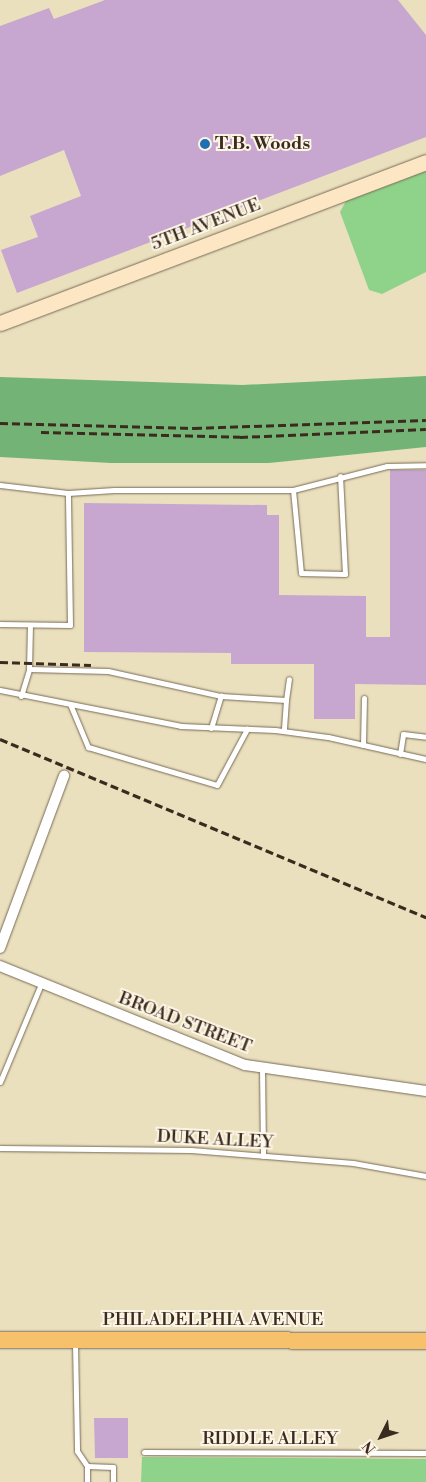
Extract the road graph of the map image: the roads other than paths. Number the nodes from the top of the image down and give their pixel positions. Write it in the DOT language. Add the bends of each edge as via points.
graph roads {
  1 [pos="426,162"];
  2 [pos="0,322"];
  3 [pos="426,464"];
  4 [pos="340,476"];
  5 [pos="0,485"];
  6 [pos="293,490"];
  7 [pos="68,494"];
  8 [pos="0,624"];
  9 [pos="30,625"];
  10 [pos="28,670"];
  11 [pos="289,679"];
  12 [pos="0,690"];
  13 [pos="22,696"];
  14 [pos="221,696"];
  15 [pos="364,698"];
  16 [pos="286,700"];
  17 [pos="70,704"];
  18 [pos="211,728"];
  19 [pos="247,729"];
  20 [pos="284,731"];
  21 [pos="426,737"];
  22 [pos="363,745"];
  23 [pos="400,754"];
  24 [pos="426,759"];
  25 [pos="64,776"];
  26 [pos="0,948"];
  27 [pos="0,966"];
  28 [pos="41,984"];
  29 [pos="262,1068"];
  30 [pos="0,1082"];
  31 [pos="426,1091"];
  32 [pos="0,1148"];
  33 [pos="263,1156"];
  34 [pos="426,1176"];
  35 [pos="0,1340"];
  36 [pos="74,1340"];
  37 [pos="426,1341"];
  38 [pos="144,1452"];
  39 [pos="426,1454"];
  40 [pos="87,1466"];
  41 [pos="87,1482"];
  42 [pos="112,1482"];
  1 -- 2 [label="street, 5TH AVENUE"];
  3 -- 4 [label="lane" via="387,466"];
  4 -- 6 [label="lane"];
  4 -- 6 [label="lane" via="345,574 301,573"];
  5 -- 7 [label="lane"];
  6 -- 7 [label="lane" via="114,490"];
  7 -- 9 [label="lane" via="70,626"];
  8 -- 9 [label="lane"];
  9 -- 10 [label="lane"];
  10 -- 13 [label="lane"];
  10 -- 14 [label="lane" via="108,671"];
  11 -- 16 [label="lane"];
  12 -- 13 [label="lane"];
  13 -- 17 [label="lane"];
  14 -- 16 [label="lane"];
  14 -- 18 [label="lane"];
  15 -- 22 [label="lane"];
  16 -- 20 [label="lane"];
  17 -- 18 [label="lane" via="181,726"];
  17 -- 19 [label="lane" via="88,748 217,785"];
  18 -- 19 [label="lane"];
  19 -- 20 [label="lane"];
  20 -- 22 [label="lane"];
  21 -- 23 [label="lane" via="403,734"];
  22 -- 23 [label="lane"];
  23 -- 24 [label="lane"];
  25 -- 26 [label="street"];
  27 -- 28 [label="street, BROAD STREET"];
  28 -- 29 [label="street, BROAD STREET" via="245,1065"];
  28 -- 30 [label="lane"];
  29 -- 31 [label="street, BROAD STREET"];
  29 -- 33 [label="lane"];
  32 -- 33 [label="lane, DUKE ALLEY" via="191,1150"];
  33 -- 34 [label="lane, DUKE ALLEY" via="353,1163"];
  35 -- 36 [label="main road, PHILADELPHIA AVENUE"];
  36 -- 37 [label="main road, PHILADELPHIA AVENUE"];
  36 -- 40 [label="lane" via="77,1451"];
  38 -- 39 [label="lane, RIDDLE ALLEY"];
  40 -- 41 [label="lane"];
  40 -- 42 [label="lane" via="113,1467"];
}
